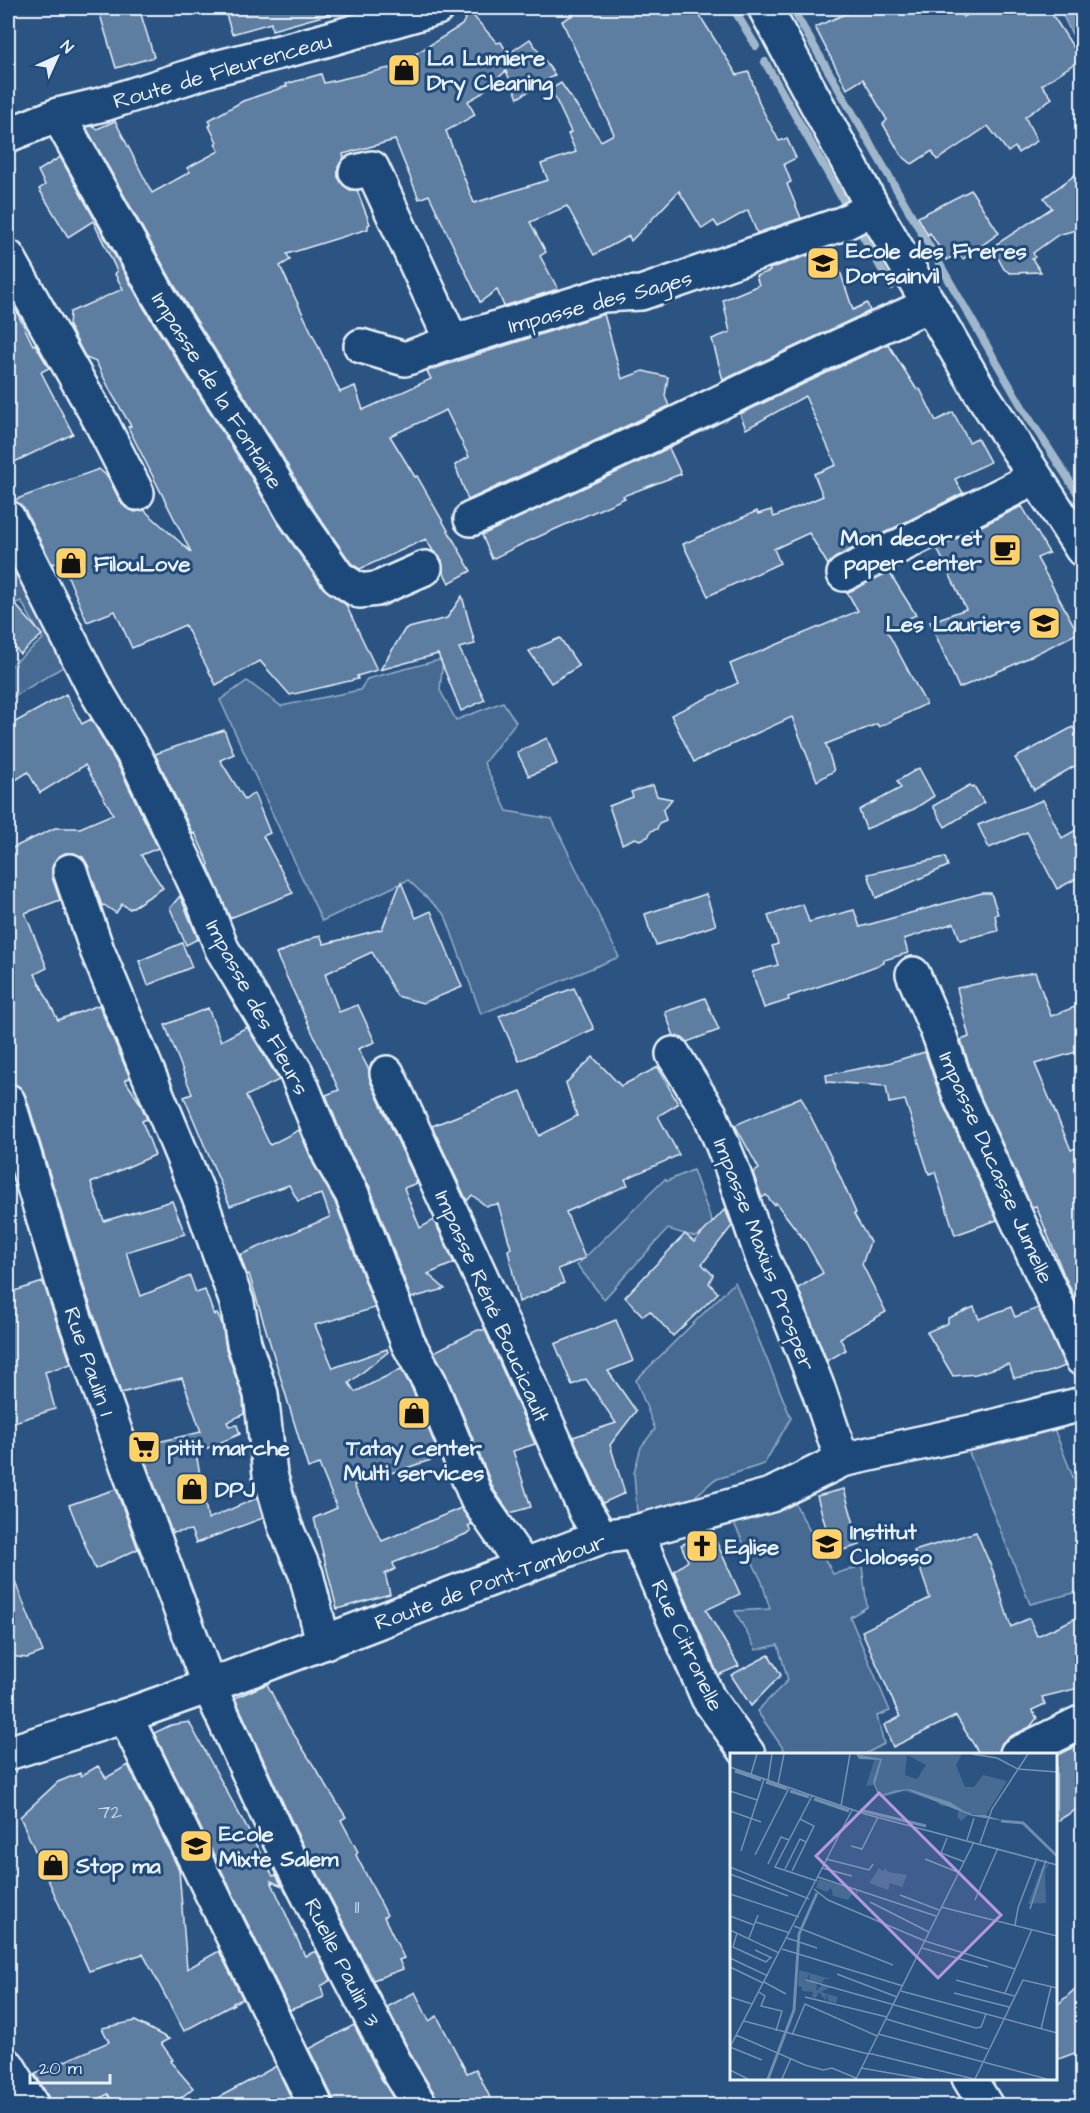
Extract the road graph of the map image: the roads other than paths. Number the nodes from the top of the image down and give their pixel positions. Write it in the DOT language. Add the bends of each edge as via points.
graph roads {
  1 [pos="437,8"];
  2 [pos="765,8"];
  3 [pos="58,115"];
  4 [pos="8,135"];
  5 [pos="356,172"];
  6 [pos="873,208"];
  7 [pos="8,256"];
  8 [pos="929,305"];
  9 [pos="452,342"];
  10 [pos="361,346"];
  11 [pos="1035,478"];
  12 [pos="138,493"];
  13 [pos="8,518"];
  14 [pos="471,519"];
  15 [pos="1083,549"];
  16 [pos="425,568"];
  17 [pos="844,574"];
  18 [pos="70,871"];
  19 [pos="913,974"];
  20 [pos="673,1054"];
  21 [pos="387,1073"];
  22 [pos="8,1101"];
  23 [pos="1083,1359"];
  24 [pos="1083,1404"];
  25 [pos="842,1460"];
  26 [pos="636,1532"];
  27 [pos="601,1537"];
  28 [pos="524,1567"];
  29 [pos="323,1642"];
  30 [pos="209,1686"];
  31 [pos="125,1716"];
  32 [pos="1083,1722"];
  33 [pos="8,1753"];
  34 [pos="747,1753"];
  35 [pos="1021,1753"];
  36 [pos="8,2066"];
  37 [pos="970,2080"];
  38 [pos="32,2106"];
  39 [pos="316,2106"];
  40 [pos="420,2106"];
  41 [pos="986,2106"];
  1 -- 3 [label="street, Route de Fleurenceau"];
  2 -- 6 [label="street"];
  3 -- 4 [label="street, Route de Fleurenceau"];
  3 -- 16 [label="street, Impasse de la Fontaine" via="160,298 292,512 338,577 359,591 377,589"];
  5 -- 9 [label="street" via="372,168"];
  6 -- 8 [label="street"];
  6 -- 9 [label="street, Impasse des Sages" via="844,224 641,293 603,295"];
  7 -- 12 [label="street"];
  8 -- 11 [label="street"];
  8 -- 14 [label="street"];
  9 -- 10 [label="street, Impasse des Sages" via="405,359"];
  11 -- 15 [label="street"];
  11 -- 17 [label="street"];
  13 -- 28 [label="street, Impasse des Fleurs" via="92,684 138,762 222,949 296,1072 330,1156 352,1194 408,1343 429,1381 477,1499"];
  18 -- 29 [label="street" via="97,950 199,1196 237,1303 244,1343 261,1394 270,1474 285,1526 306,1574"];
  19 -- 23 [label="street, Impasse Ducasse Jumelle" via="960,1096"];
  20 -- 25 [label="street, Impasse Maxius Prosper" via="711,1114"];
  21 -- 27 [label="street, Impasse Réné Boucicault" via="586,1512"];
  22 -- 30 [label="street, Rue Paulin 1" via="66,1293"];
  24 -- 25 [label="street, Route de Pont-Tambour"];
  25 -- 26 [label="street, Route de Pont-Tambour" via="771,1495"];
  26 -- 27 [label="street, Route de Pont-Tambour"];
  26 -- 34 [label="street, Rue Citronelle" via="708,1698"];
  27 -- 28 [label="street, Route de Pont-Tambour"];
  28 -- 29 [label="street, Route de Pont-Tambour"];
  29 -- 30 [label="street, Route de Pont-Tambour"];
  30 -- 31 [label="street, Route de Pont-Tambour"];
  30 -- 40 [label="street, Ruelle Paulin 3" via="279,1839"];
  31 -- 33 [label="street, Route de Pont-Tambour"];
  31 -- 39 [label="street"];
  32 -- 35 [label="street"];
  36 -- 38 [label="street"];
  37 -- 41 [label="street"];
}
